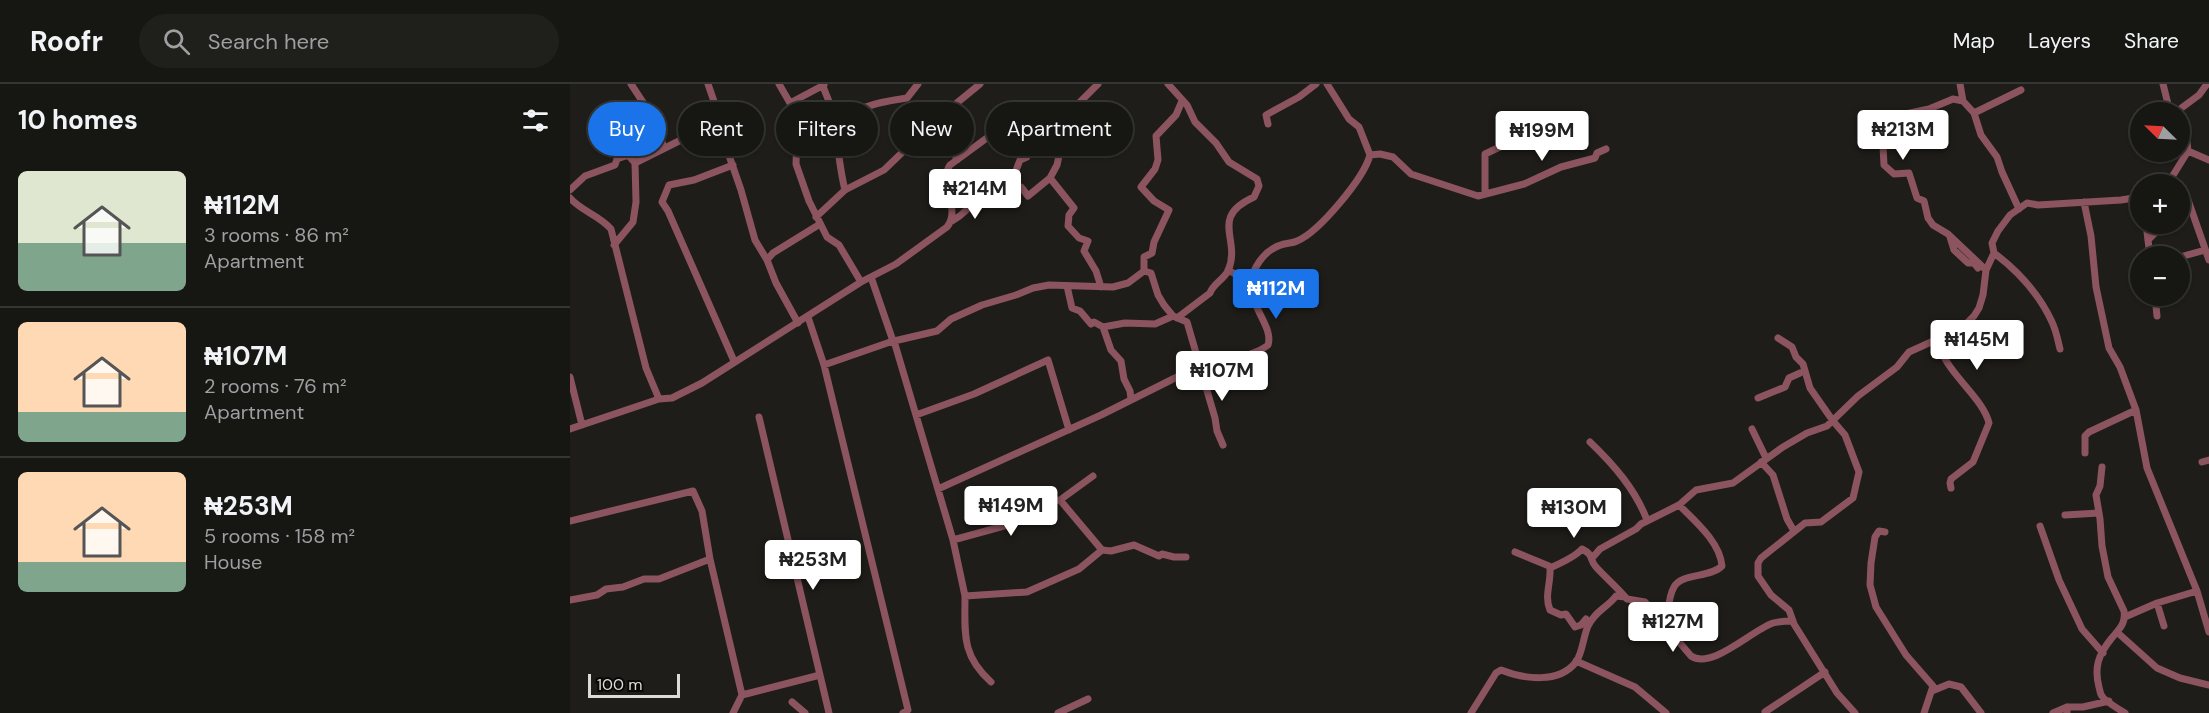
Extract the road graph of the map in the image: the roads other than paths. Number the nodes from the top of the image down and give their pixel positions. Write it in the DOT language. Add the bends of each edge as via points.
graph roads {
  1 [pos="631,84"];
  2 [pos="708,84"];
  3 [pos="779,84"];
  4 [pos="824,84"];
  5 [pos="918,84"];
  6 [pos="980,84"];
  7 [pos="1098,84"];
  8 [pos="1168,84"];
  9 [pos="1316,84"];
  10 [pos="1327,84"];
  11 [pos="2163,84"];
  12 [pos="2207,84"];
  13 [pos="1959,85"];
  14 [pos="2021,90"];
  15 [pos="1182,101"];
  16 [pos="1963,101"];
  17 [pos="642,102"];
  18 [pos="714,102"];
  19 [pos="788,102"];
  20 [pos="791,102"];
  21 [pos="830,102"];
  22 [pos="958,102"];
  23 [pos="1080,102"];
  24 [pos="2168,102"];
  25 [pos="2189,102"];
  26 [pos="878,103"];
  27 [pos="1974,113"];
  28 [pos="1268,124"];
  29 [pos="986,139"];
  30 [pos="1502,146"];
  31 [pos="1606,149"];
  32 [pos="2190,153"];
  33 [pos="1370,155"];
  34 [pos="649,156"];
  35 [pos="730,156"];
  36 [pos="796,156"];
  37 [pos="839,156"];
  38 [pos="897,156"];
  39 [pos="955,156"];
  40 [pos="1027,156"];
  41 [pos="1059,156"];
  42 [pos="957,160"];
  43 [pos="2209,160"];
  44 [pos="635,163"];
  45 [pos="733,165"];
  46 [pos="1050,178"];
  47 [pos="1010,185"];
  48 [pos="570,190"];
  49 [pos="845,190"];
  50 [pos="1485,194"];
  51 [pos="570,198"];
  52 [pos="2130,198"];
  53 [pos="2084,202"];
  54 [pos="2190,207"];
  55 [pos="2019,209"];
  56 [pos="818,221"];
  57 [pos="952,221"];
  58 [pos="2147,234"];
  59 [pos="2153,234"];
  60 [pos="2148,240"];
  61 [pos="614,244"];
  62 [pos="2149,246"];
  63 [pos="2205,250"];
  64 [pos="1994,253"];
  65 [pos="2190,254"];
  66 [pos="767,260"];
  67 [pos="2209,260"];
  68 [pos="1228,270"];
  69 [pos="1144,271"];
  70 [pos="1986,273"];
  71 [pos="871,277"];
  72 [pos="861,282"];
  73 [pos="1251,283"];
  74 [pos="1067,286"];
  75 [pos="1101,287"];
  76 [pos="2156,306"];
  77 [pos="2157,316"];
  78 [pos="808,317"];
  79 [pos="1175,317"];
  80 [pos="798,322"];
  81 [pos="1103,327"];
  82 [pos="1778,338"];
  83 [pos="1940,338"];
  84 [pos="894,341"];
  85 [pos="2060,350"];
  86 [pos="734,362"];
  87 [pos="824,365"];
  88 [pos="1199,366"];
  89 [pos="570,377"];
  90 [pos="1805,378"];
  91 [pos="1758,398"];
  92 [pos="659,399"];
  93 [pos="1131,399"];
  94 [pos="2136,410"];
  95 [pos="916,416"];
  96 [pos="759,417"];
  97 [pos="1833,421"];
  98 [pos="582,425"];
  99 [pos="570,429"];
  100 [pos="1752,429"];
  101 [pos="1069,430"];
  102 [pos="1590,442"];
  103 [pos="1223,445"];
  104 [pos="2085,453"];
  105 [pos="1763,460"];
  106 [pos="2102,467"];
  107 [pos="1093,476"];
  108 [pos="1951,488"];
  109 [pos="938,489"];
  110 [pos="1060,500"];
  111 [pos="1679,505"];
  112 [pos="2099,513"];
  113 [pos="2065,515"];
  114 [pos="1647,520"];
  115 [pos="570,521"];
  116 [pos="2040,526"];
  117 [pos="1794,531"];
  118 [pos="1885,532"];
  119 [pos="953,540"];
  120 [pos="1102,550"];
  121 [pos="1515,552"];
  122 [pos="1186,557"];
  123 [pos="1593,557"];
  124 [pos="710,559"];
  125 [pos="1550,568"];
  126 [pos="2197,591"];
  127 [pos="965,596"];
  128 [pos="1625,597"];
  129 [pos="570,600"];
  130 [pos="2157,603"];
  131 [pos="2125,617"];
  132 [pos="1793,621"];
  133 [pos="1588,625"];
  134 [pos="1666,626"];
  135 [pos="2164,626"];
  136 [pos="2209,632"];
  137 [pos="2118,633"];
  138 [pos="2103,653"];
  139 [pos="1576,662"];
  140 [pos="1825,672"];
  141 [pos="820,675"];
  142 [pos="991,682"];
  143 [pos="2209,685"];
  144 [pos="1932,691"];
  145 [pos="742,695"];
  146 [pos="1088,699"];
  147 [pos="2109,701"];
  148 [pos="792,702"];
  149 [pos="2067,710"];
  150 [pos="1474,712"];
  151 [pos="1765,712"];
  152 [pos="733,713"];
  153 [pos="805,713"];
  154 [pos="829,713"];
  155 [pos="903,713"];
  156 [pos="1058,713"];
  157 [pos="1666,713"];
  158 [pos="1855,713"];
  159 [pos="1924,713"];
  160 [pos="1981,713"];
  161 [pos="2053,713"];
  162 [pos="2125,713"];
  1 -- 17 [label="street"];
  2 -- 18 [label="street"];
  3 -- 19 [label="street"];
  4 -- 20 [label="street"];
  4 -- 21 [label="street"];
  5 -- 26 [label="street" via="907,98"];
  6 -- 22 [label="street"];
  7 -- 23 [label="street"];
  8 -- 15 [label="street"];
  9 -- 28 [label="street" via="1266,115"];
  10 -- 33 [label="street" via="1362,131"];
  11 -- 24 [label="street"];
  12 -- 25 [label="street"];
  13 -- 16 [label="street"];
  14 -- 27 [label="street"];
  15 -- 68 [label="street" via="1229,162 1258,182 1254,197 1241,203 1229,219 1232,245"];
  15 -- 69 [label="street" via="1176,115 1156,136 1158,160 1141,187 1169,210 1152,253 1144,257"];
  16 -- 27 [label="street"];
  16 -- 70 [label="street" via="1953,99 1929,110 1891,117 1882,127 1884,165 1894,174 1909,173 1917,198 1924,201 1928,219"];
  27 -- 55 [label="street"];
  29 -- 42 [label="street"];
  30 -- 50 [label="street" via="1485,154"];
  31 -- 50 [label="street" via="1595,158"];
  32 -- 43 [label="street"];
  33 -- 50 [label="street" via="1386,155 1398,160 1411,174 1472,194"];
  33 -- 73 [label="street" via="1332,215 1298,241 1274,247 1256,266"];
  34 -- 44 [label="street"];
  35 -- 45 [label="street"];
  36 -- 56 [label="street"];
  37 -- 49 [label="street"];
  38 -- 49 [label="street" via="880,172"];
  39 -- 42 [label="street"];
  40 -- 47 [label="street" via="1020,160"];
  41 -- 46 [label="street"];
  42 -- 57 [label="street" via="946,175"];
  44 -- 48 [label="street" via="628,155 617,159 615,165 580,179"];
  44 -- 61 [label="street" via="637,195 633,222"];
  45 -- 66 [label="street" via="755,240"];
  45 -- 86 [label="street" via="669,185 662,202"];
  46 -- 47 [label="street" via="1028,196 1021,187"];
  46 -- 75 [label="street" via="1074,208 1068,226 1088,241 1084,251"];
  47 -- 57 [label="street" via="998,194 977,196"];
  49 -- 56 [label="street"];
  51 -- 61 [label="street" via="603,219 611,229"];
  52 -- 53 [label="street"];
  53 -- 55 [label="street" via="2027,203"];
  53 -- 94 [label="street" via="2109,348 2121,367"];
  54 -- 63 [label="street"];
  55 -- 64 [label="street" via="1998,231 1992,243"];
  56 -- 66 [label="street"];
  56 -- 72 [label="street" via="827,237 839,245"];
  57 -- 71 [label="street" via="905,258"];
  58 -- 60 [label="street"];
  59 -- 60 [label="street"];
  60 -- 62 [label="street"];
  61 -- 92 [label="street" via="646,368"];
  63 -- 65 [label="street"];
  63 -- 67 [label="street"];
  64 -- 70 [label="street"];
  64 -- 85 [label="street" via="2027,283 2052,322"];
  66 -- 80 [label="street"];
  68 -- 73 [label="street"];
  68 -- 79 [label="street" via="1210,293"];
  69 -- 75 [label="street" via="1128,283"];
  69 -- 79 [label="street" via="1151,273 1158,295"];
  70 -- 83 [label="street" via="1983,295 1974,316 1947,338"];
  71 -- 72 [label="street"];
  71 -- 84 [label="street"];
  72 -- 78 [label="street"];
  73 -- 88 [label="street" via="1256,308 1269,335 1268,345 1215,365"];
  74 -- 75 [label="street"];
  74 -- 81 [label="street" via="1072,309 1080,311 1091,324"];
  74 -- 84 [label="street" via="1033,288 982,305 951,319 937,331"];
  76 -- 77 [label="street"];
  78 -- 80 [label="street"];
  78 -- 87 [label="street"];
  79 -- 81 [label="street" via="1155,324"];
  79 -- 88 [label="street" via="1187,322"];
  80 -- 86 [label="street"];
  81 -- 93 [label="street" via="1111,350 1121,361"];
  82 -- 90 [label="street" via="1794,349 1806,368"];
  83 -- 97 [label="street" via="1909,352 1897,367"];
  83 -- 108 [label="street" via="1939,350 1953,369 1967,379 1989,423 1973,462 1951,479"];
  84 -- 87 [label="street"];
  84 -- 95 [label="street"];
  86 -- 92 [label="street" via="672,398"];
  87 -- 155 [label="street" via="908,710"];
  88 -- 93 [label="street"];
  88 -- 103 [label="street"];
  89 -- 98 [label="street"];
  90 -- 91 [label="street" via="1789,378 1785,387"];
  90 -- 97 [label="street"];
  92 -- 98 [label="street"];
  93 -- 101 [label="street"];
  94 -- 104 [label="street" via="2085,436"];
  94 -- 126 [label="street" via="2147,468"];
  95 -- 101 [label="street" via="1048,360"];
  95 -- 109 [label="street"];
  96 -- 141 [label="street"];
  97 -- 105 [label="street"];
  97 -- 117 [label="street" via="1845,435 1859,472 1853,498 1821,522 1805,523"];
  98 -- 99 [label="street"];
  100 -- 105 [label="street"];
  101 -- 109 [label="street"];
  102 -- 114 [label="street" via="1613,463"];
  105 -- 111 [label="street" via="1733,483 1696,489"];
  105 -- 117 [label="street" via="1773,475"];
  106 -- 112 [label="street" via="2096,495"];
  107 -- 110 [label="street"];
  109 -- 119 [label="street"];
  110 -- 119 [label="street" via="1047,501 1004,526"];
  110 -- 120 [label="street"];
  111 -- 114 [label="street"];
  111 -- 134 [label="street" via="1706,534 1722,566 1714,573 1677,582"];
  112 -- 113 [label="street"];
  112 -- 131 [label="street" via="2108,577"];
  114 -- 123 [label="street"];
  115 -- 124 [label="street" via="693,491 702,511"];
  116 -- 138 [label="street" via="2082,629"];
  117 -- 132 [label="street" via="1761,558 1757,569 1771,596 1789,610"];
  118 -- 144 [label="street" via="1879,531 1875,537 1872,593 1879,614 1933,686"];
  119 -- 127 [label="street"];
  120 -- 122 [label="street" via="1134,545 1159,556"];
  120 -- 127 [label="street" via="1079,569 1026,592"];
  121 -- 125 [label="street"];
  123 -- 125 [label="street" via="1582,549"];
  123 -- 128 [label="street" via="1596,567"];
  124 -- 129 [label="street" via="659,579 644,579"];
  124 -- 145 [label="street"];
  125 -- 133 [label="street" via="1551,584 1546,597 1550,610 1566,614 1575,627 1586,619"];
  126 -- 130 [label="street"];
  126 -- 136 [label="street"];
  127 -- 142 [label="street" via="967,648 978,671"];
  128 -- 133 [label="street" via="1615,597"];
  128 -- 134 [label="street" via="1645,602"];
  130 -- 131 [label="street"];
  130 -- 135 [label="street"];
  131 -- 137 [label="street"];
  132 -- 134 [label="street" via="1773,623 1719,655 1701,660 1691,656"];
  132 -- 140 [label="street"];
  133 -- 139 [label="street"];
  137 -- 138 [label="street"];
  137 -- 143 [label="street" via="2157,668"];
  138 -- 147 [label="street" via="2096,675 2102,698"];
  139 -- 150 [label="street" via="1554,677 1516,676 1501,670"];
  139 -- 157 [label="street" via="1635,687"];
  140 -- 151 [label="street"];
  140 -- 158 [label="street"];
  141 -- 145 [label="street"];
  141 -- 154 [label="street"];
  144 -- 159 [label="street"];
  144 -- 160 [label="street" via="1949,684 1961,687"];
  145 -- 152 [label="street"];
  146 -- 156 [label="street"];
  147 -- 149 [label="street"];
  147 -- 162 [label="street"];
  148 -- 153 [label="street"];
  149 -- 161 [label="street"];
}
